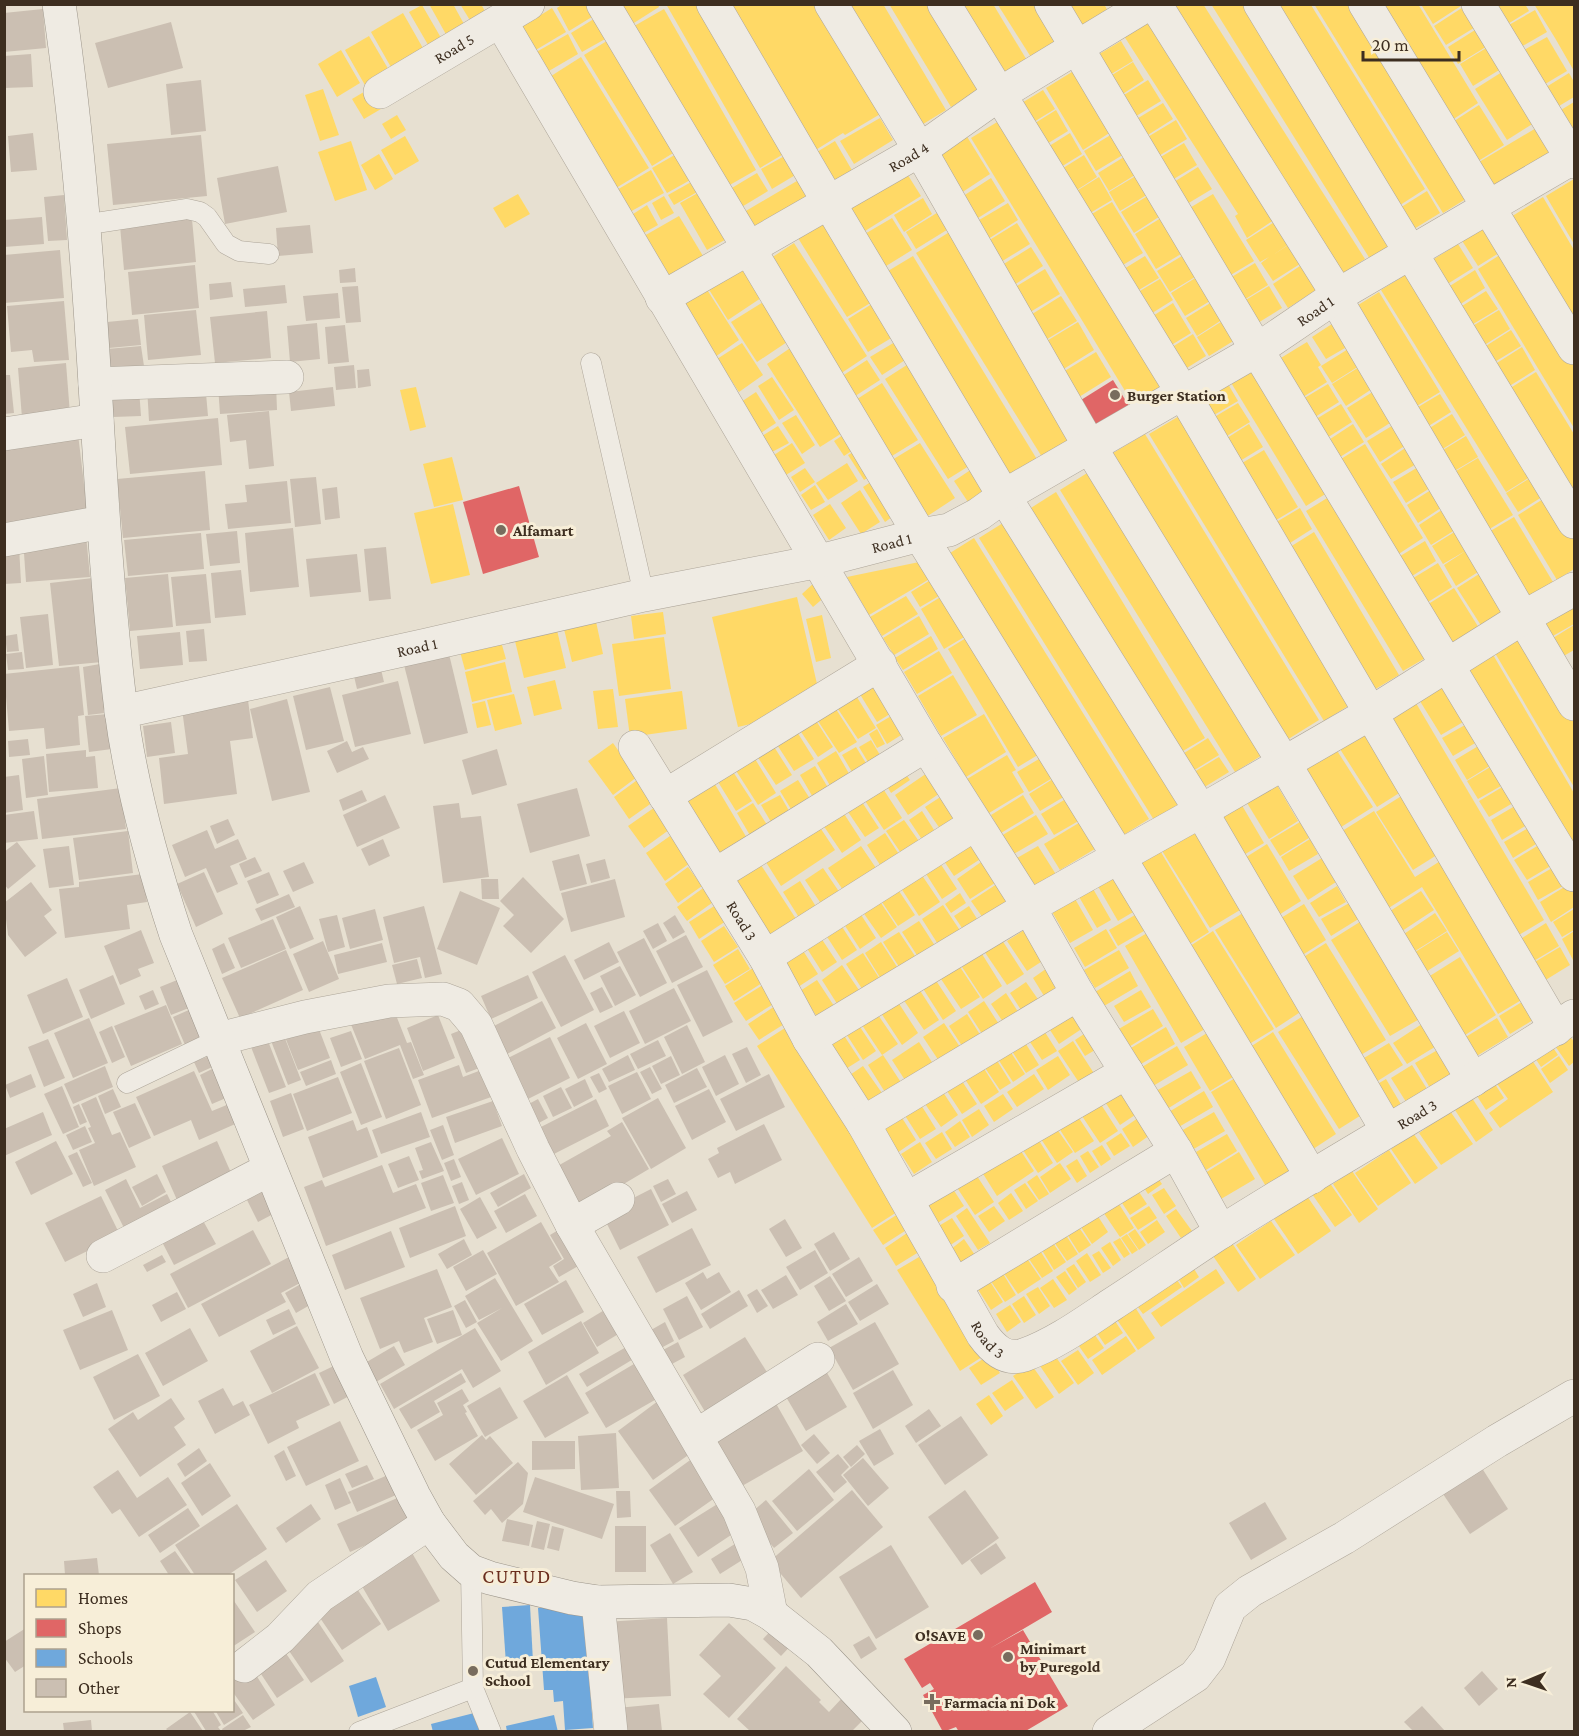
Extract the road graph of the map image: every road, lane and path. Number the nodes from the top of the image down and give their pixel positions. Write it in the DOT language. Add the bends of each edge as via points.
graph roads {
  1 [pos="59,4"];
  2 [pos="528,4"];
  3 [pos="603,4"];
  4 [pos="713,4"];
  5 [pos="831,4"];
  6 [pos="944,4"];
  7 [pos="1051,4"];
  8 [pos="1148,4"];
  9 [pos="1155,4"];
  10 [pos="1260,4"];
  11 [pos="1365,4"];
  12 [pos="1478,4"];
  13 [pos="501,22"];
  14 [pos="1076,48"];
  15 [pos="380,92"];
  16 [pos="998,95"];
  17 [pos="920,150"];
  18 [pos="1574,159"];
  19 [pos="828,201"];
  20 [pos="1489,207"];
  21 [pos="83,225"];
  22 [pos="748,248"];
  23 [pos="1411,252"];
  24 [pos="269,254"];
  25 [pos="1338,295"];
  26 [pos="662,298"];
  27 [pos="1575,348"];
  28 [pos="1257,350"];
  29 [pos="591,363"];
  30 [pos="287,377"];
  31 [pos="95,384"];
  32 [pos="1183,393"];
  33 [pos="97,420"];
  34 [pos="4,434"];
  35 [pos="1090,447"];
  36 [pos="1004,496"];
  37 [pos="103,522"];
  38 [pos="1575,522"];
  39 [pos="920,535"];
  40 [pos="4,540"];
  41 [pos="820,561"];
  42 [pos="1575,589"];
  43 [pos="644,595"];
  44 [pos="1524,617"];
  45 [pos="880,664"];
  46 [pos="1449,666"];
  47 [pos="1575,704"];
  48 [pos="121,711"];
  49 [pos="1371,713"];
  50 [pos="926,745"];
  51 [pos="635,747"];
  52 [pos="1284,763"];
  53 [pos="665,796"];
  54 [pos="1201,811"];
  55 [pos="975,824"];
  56 [pos="1119,857"];
  57 [pos="715,875"];
  58 [pos="1575,875"];
  59 [pos="1029,908"];
  60 [pos="765,957"];
  61 [pos="1078,994"];
  62 [pos="1565,1022"];
  63 [pos="219,1039"];
  64 [pos="809,1039"];
  65 [pos="1126,1072"];
  66 [pos="1473,1080"];
  67 [pos="127,1083"];
  68 [pos="863,1123"];
  69 [pos="1387,1130"];
  70 [pos="1176,1151"];
  71 [pos="270,1169"];
  72 [pos="1312,1177"];
  73 [pos="618,1199"];
  74 [pos="907,1199"];
  75 [pos="572,1225"];
  76 [pos="1221,1232"];
  77 [pos="103,1256"];
  78 [pos="953,1286"];
  79 [pos="818,1359"];
  80 [pos="1575,1396"];
  81 [pos="696,1436"];
  82 [pos="429,1523"];
  83 [pos="471,1571"];
  84 [pos="598,1602"];
  85 [pos="771,1614"];
  86 [pos="244,1666"];
  87 [pos="472,1688"];
  88 [pos="359,1731"];
  89 [pos="492,1731"];
  90 [pos="611,1731"];
  91 [pos="896,1731"];
  92 [pos="1108,1731"];
  1 -- 21 [label="street" via="72,89"];
  2 -- 13 [label="street, Road 5"];
  3 -- 22 [label="street"];
  4 -- 19 [label="street"];
  5 -- 17 [label="street"];
  6 -- 16 [label="street"];
  7 -- 14 [label="street"];
  8 -- 14 [label="street, Road 4"];
  9 -- 25 [label="street"];
  10 -- 23 [label="street"];
  11 -- 20 [label="street"];
  12 -- 18 [label="street"];
  13 -- 15 [label="street, Road 5"];
  13 -- 26 [label="street"];
  14 -- 16 [label="street, Road 4"];
  14 -- 28 [label="street"];
  16 -- 17 [label="street, Road 4"];
  16 -- 32 [label="street"];
  17 -- 19 [label="street, Road 4"];
  17 -- 35 [label="street"];
  18 -- 20 [label="street, Road 1"];
  19 -- 22 [label="street, Road 4"];
  19 -- 36 [label="street"];
  20 -- 23 [label="street, Road 1"];
  20 -- 27 [label="street"];
  21 -- 24 [label="lane" via="186,209 207,217 226,244 239,251"];
  21 -- 31 [label="street"];
  22 -- 26 [label="street, Road 4"];
  22 -- 39 [label="street"];
  23 -- 25 [label="street, Road 1"];
  23 -- 38 [label="street"];
  25 -- 28 [label="street, Road 1"];
  25 -- 44 [label="street" via="1340,306"];
  26 -- 41 [label="street"];
  28 -- 32 [label="street, Road 1"];
  28 -- 46 [label="street"];
  29 -- 43 [label="lane"];
  30 -- 31 [label="street"];
  31 -- 33 [label="street"];
  32 -- 35 [label="street, Road 1"];
  32 -- 49 [label="street"];
  33 -- 34 [label="street"];
  33 -- 37 [label="street"];
  35 -- 36 [label="street, Road 1"];
  35 -- 52 [label="street"];
  36 -- 39 [label="street, Road 1" via="949,530"];
  36 -- 54 [label="street"];
  37 -- 40 [label="street"];
  37 -- 48 [label="street"];
  39 -- 41 [label="street, Road 1"];
  39 -- 56 [label="street"];
  41 -- 43 [label="street, Road 1"];
  41 -- 45 [label="street"];
  42 -- 44 [label="street"];
  43 -- 48 [label="street, Road 1"];
  44 -- 46 [label="street"];
  44 -- 47 [label="street"];
  45 -- 50 [label="street"];
  45 -- 53 [label="street"];
  46 -- 49 [label="street"];
  46 -- 58 [label="street"];
  48 -- 63 [label="street" via="141,818 156,873 176,935"];
  49 -- 52 [label="street"];
  49 -- 62 [label="street"];
  50 -- 55 [label="street"];
  50 -- 57 [label="street"];
  51 -- 53 [label="street, Road 3"];
  52 -- 54 [label="street"];
  52 -- 66 [label="street"];
  53 -- 57 [label="street, Road 3"];
  54 -- 56 [label="street"];
  54 -- 69 [label="street"];
  55 -- 59 [label="street"];
  55 -- 60 [label="street"];
  56 -- 59 [label="street"];
  56 -- 72 [label="street"];
  57 -- 60 [label="street, Road 3"];
  59 -- 61 [label="street"];
  59 -- 64 [label="street"];
  60 -- 64 [label="street, Road 3"];
  61 -- 65 [label="street"];
  61 -- 68 [label="street"];
  62 -- 66 [label="street, Road 3"];
  63 -- 67 [label="lane"];
  63 -- 71 [label="street"];
  63 -- 75 [label="street" via="389,1001 443,999 459,1005 476,1025"];
  64 -- 68 [label="street, Road 3"];
  65 -- 70 [label="street"];
  65 -- 74 [label="street"];
  66 -- 69 [label="street, Road 3"];
  68 -- 74 [label="street, Road 3"];
  69 -- 72 [label="street, Road 3"];
  70 -- 76 [label="street"];
  70 -- 78 [label="street"];
  71 -- 77 [label="street"];
  71 -- 82 [label="street" via="347,1358"];
  72 -- 76 [label="street, Road 3"];
  73 -- 75 [label="street"];
  74 -- 78 [label="street, Road 3"];
  75 -- 81 [label="street"];
  76 -- 78 [label="street, Road 3" via="1077,1328 1022,1356 1008,1356 991,1347"];
  79 -- 81 [label="street"];
  80 -- 92 [label="street" via="1250,1591 1230,1607 1209,1658 1195,1676"];
  81 -- 85 [label="street" via="740,1511 762,1568"];
  82 -- 83 [label="street"];
  82 -- 86 [label="street" via="320,1596 280,1638"];
  83 -- 84 [label="street" via="511,1584"];
  83 -- 87 [label="lane"];
  84 -- 85 [label="street" via="729,1600 753,1604"];
  84 -- 90 [label="street"];
  85 -- 91 [label="street" via="819,1652"];
  87 -- 88 [label="lane"];
  87 -- 89 [label="lane"];
}
